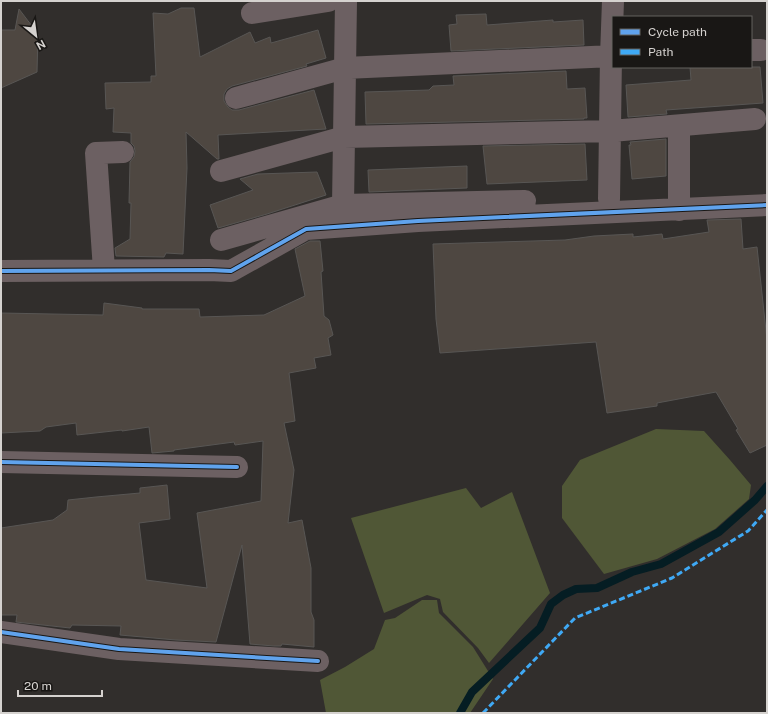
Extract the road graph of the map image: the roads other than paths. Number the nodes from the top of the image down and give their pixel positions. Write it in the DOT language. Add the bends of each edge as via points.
graph roads {
  1 [pos="328,1"];
  2 [pos="346,1"];
  3 [pos="613,1"];
  4 [pos="252,13"];
  5 [pos="613,16"];
  6 [pos="612,56"];
  7 [pos="345,68"];
  8 [pos="236,98"];
  9 [pos="756,119"];
  10 [pos="679,126"];
  11 [pos="611,131"];
  12 [pos="344,137"];
  13 [pos="123,152"];
  14 [pos="221,171"];
  15 [pos="609,199"];
  16 [pos="679,204"];
  17 [pos="343,206"];
  18 [pos="766,212"];
  19 [pos="302,217"];
  20 [pos="221,240"];
  21 [pos="104,270"];
  22 [pos="208,270"];
  23 [pos="1,271"];
  24 [pos="1,462"];
  25 [pos="237,467"];
  26 [pos="1,632"];
  27 [pos="318,661"];
  1 -- 4 [label="street"];
  2 -- 7 [label="street"];
  3 -- 5 [label="street"];
  6 -- 7 [label="street"];
  6 -- 11 [label="street"];
  7 -- 8 [label="street"];
  7 -- 12 [label="street"];
  9 -- 10 [label="street"];
  10 -- 11 [label="street"];
  10 -- 16 [label="street"];
  11 -- 12 [label="street"];
  11 -- 15 [label="street"];
  12 -- 14 [label="street"];
  12 -- 17 [label="street"];
  13 -- 21 [label="street" via="96,153"];
  15 -- 16 [label="street"];
  15 -- 17 [label="street"];
  16 -- 18 [label="street"];
  16 -- 22 [label="street" via="306,229 231,271"];
  17 -- 19 [label="street"];
  19 -- 20 [label="street"];
  19 -- 22 [label="street"];
  21 -- 22 [label="street"];
  21 -- 23 [label="street"];
  24 -- 25 [label="street"];
  26 -- 27 [label="street" via="120,649"];
}
